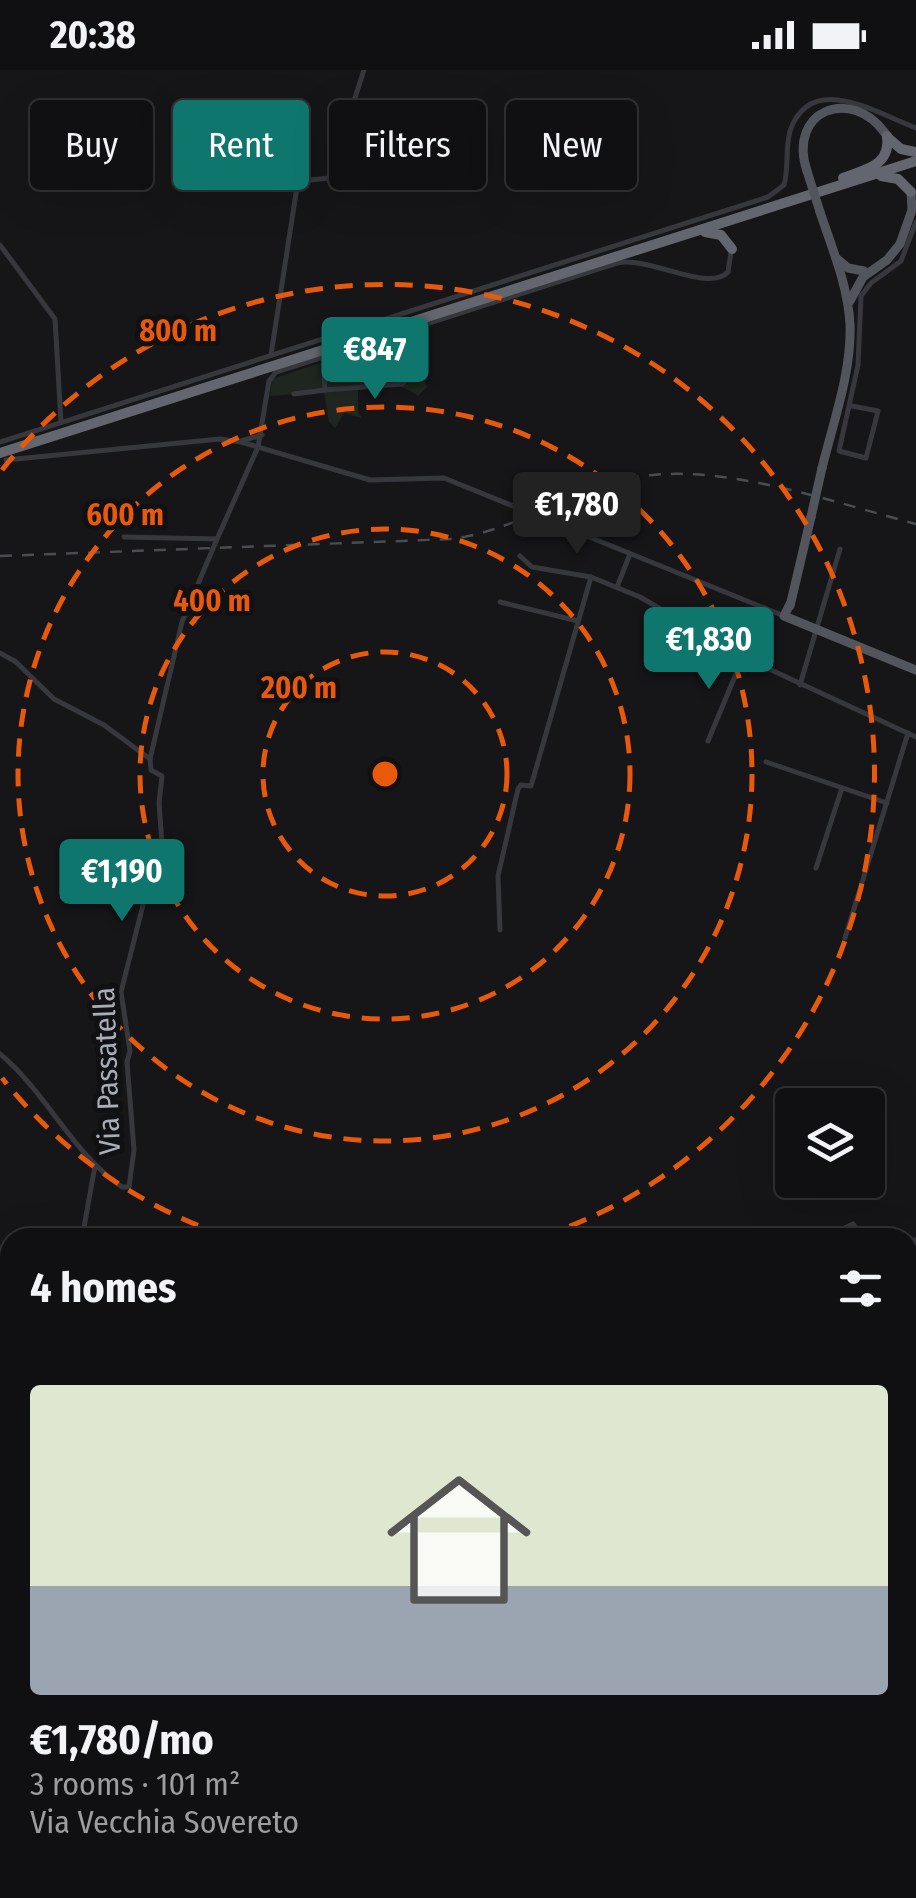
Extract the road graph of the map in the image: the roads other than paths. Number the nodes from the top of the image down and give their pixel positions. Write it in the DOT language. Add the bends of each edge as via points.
graph roads {
  1 [pos="364,70"];
  2 [pos="892,118"];
  3 [pos="900,121"];
  4 [pos="916,128"];
  5 [pos="884,132"];
  6 [pos="916,159"];
  7 [pos="826,187"];
  8 [pos="913,192"];
  9 [pos="782,204"];
  10 [pos="916,222"];
  11 [pos="0,245"];
  12 [pos="652,246"];
  13 [pos="732,248"];
  14 [pos="835,257"];
  15 [pos="866,272"];
  16 [pos="842,279"];
  17 [pos="848,308"];
  18 [pos="276,334"];
  19 [pos="282,352"];
  20 [pos="271,355"];
  21 [pos="323,357"];
  22 [pos="406,381"];
  23 [pos="325,390"];
  24 [pos="294,394"];
  25 [pos="852,406"];
  26 [pos="61,422"];
  27 [pos="262,435"];
  28 [pos="240,442"];
  29 [pos="258,447"];
  30 [pos="2,451"];
  31 [pos="124,538"];
  32 [pos="218,538"];
  33 [pos="840,549"];
  34 [pos="630,554"];
  35 [pos="520,556"];
  36 [pos="591,577"];
  37 [pos="617,586"];
  38 [pos="500,602"];
  39 [pos="787,617"];
  40 [pos="578,621"];
  41 [pos="817,630"];
  42 [pos="0,653"];
  43 [pos="743,657"];
  44 [pos="916,670"];
  45 [pos="800,684"];
  46 [pos="908,733"];
  47 [pos="916,737"];
  48 [pos="708,741"];
  49 [pos="150,759"];
  50 [pos="766,762"];
  51 [pos="842,788"];
  52 [pos="886,803"];
  53 [pos="816,868"];
  54 [pos="500,930"];
  55 [pos="846,938"];
  56 [pos="0,1054"];
  57 [pos="95,1166"];
  58 [pos="84,1228"];
  1 -- 18 [label="street" via="329,178 297,187"];
  2 -- 3 [label="street"];
  2 -- 5 [label="street"];
  2 -- 19 [label="street" via="844,96 814,102 794,121 784,185 768,197"];
  3 -- 4 [label="street"];
  3 -- 5 [label="street"];
  5 -- 6 [label="highway"];
  5 -- 7 [label="highway" via="882,162"];
  5 -- 14 [label="main road, bridge" via="869,116 839,108 821,114 802,137"];
  6 -- 7 [label="highway"];
  6 -- 8 [label="highway"];
  7 -- 8 [label="highway" via="888,176"];
  7 -- 9 [label="highway"];
  7 -- 30 [label="highway"];
  8 -- 15 [label="main road" via="900,243"];
  9 -- 12 [label="highway"];
  9 -- 13 [label="highway" via="739,224"];
  10 -- 25 [label="street" via="900,260 865,289 859,303 859,356 840,452 866,458 878,411"];
  11 -- 26 [label="street" via="55,319"];
  12 -- 13 [label="highway" via="712,232"];
  12 -- 30 [label="highway"];
  13 -- 21 [label="street" via="728,272 718,280 638,260 617,262"];
  14 -- 15 [label="main road"];
  14 -- 16 [label="main road"];
  15 -- 16 [label="main road"];
  15 -- 17 [label="main road"];
  16 -- 17 [label="main road"];
  17 -- 39 [label="main road, bridge" via="850,346"];
  18 -- 19 [label="street"];
  18 -- 20 [label="street"];
  19 -- 20 [label="street"];
  20 -- 26 [label="street"];
  21 -- 23 [label="street"];
  21 -- 27 [label="street, Via Passatella" via="270,376"];
  22 -- 23 [label="street"];
  23 -- 24 [label="street"];
  26 -- 30 [label="street"];
  27 -- 28 [label="street"];
  27 -- 29 [label="street, Via Passatella"];
  28 -- 29 [label="street"];
  28 -- 30 [label="street"];
  29 -- 32 [label="street, Via Passatella"];
  29 -- 34 [label="street" via="370,480 438,476"];
  31 -- 32 [label="street"];
  32 -- 49 [label="street, Via Passatella" via="182,622"];
  33 -- 41 [label="street"];
  34 -- 37 [label="street"];
  34 -- 39 [label="street"];
  35 -- 36 [label="street" via="532,567"];
  36 -- 37 [label="street"];
  36 -- 40 [label="street"];
  37 -- 43 [label="street"];
  38 -- 40 [label="street"];
  39 -- 41 [label="main road"];
  40 -- 54 [label="street" via="532,786 518,789 498,876"];
  41 -- 44 [label="main road"];
  41 -- 45 [label="street"];
  42 -- 49 [label="street" via="54,700"];
  43 -- 45 [label="street"];
  43 -- 48 [label="street"];
  45 -- 46 [label="street"];
  46 -- 47 [label="street"];
  46 -- 52 [label="street"];
  49 -- 57 [label="street, Via Passatella" via="151,770 162,776 162,858 121,992 130,1051 130,1186 119,1186"];
  50 -- 51 [label="street"];
  51 -- 52 [label="street"];
  51 -- 53 [label="street"];
  52 -- 55 [label="street"];
  56 -- 57 [label="street, Via Passatella" via="34,1086"];
  57 -- 58 [label="street"];
}
